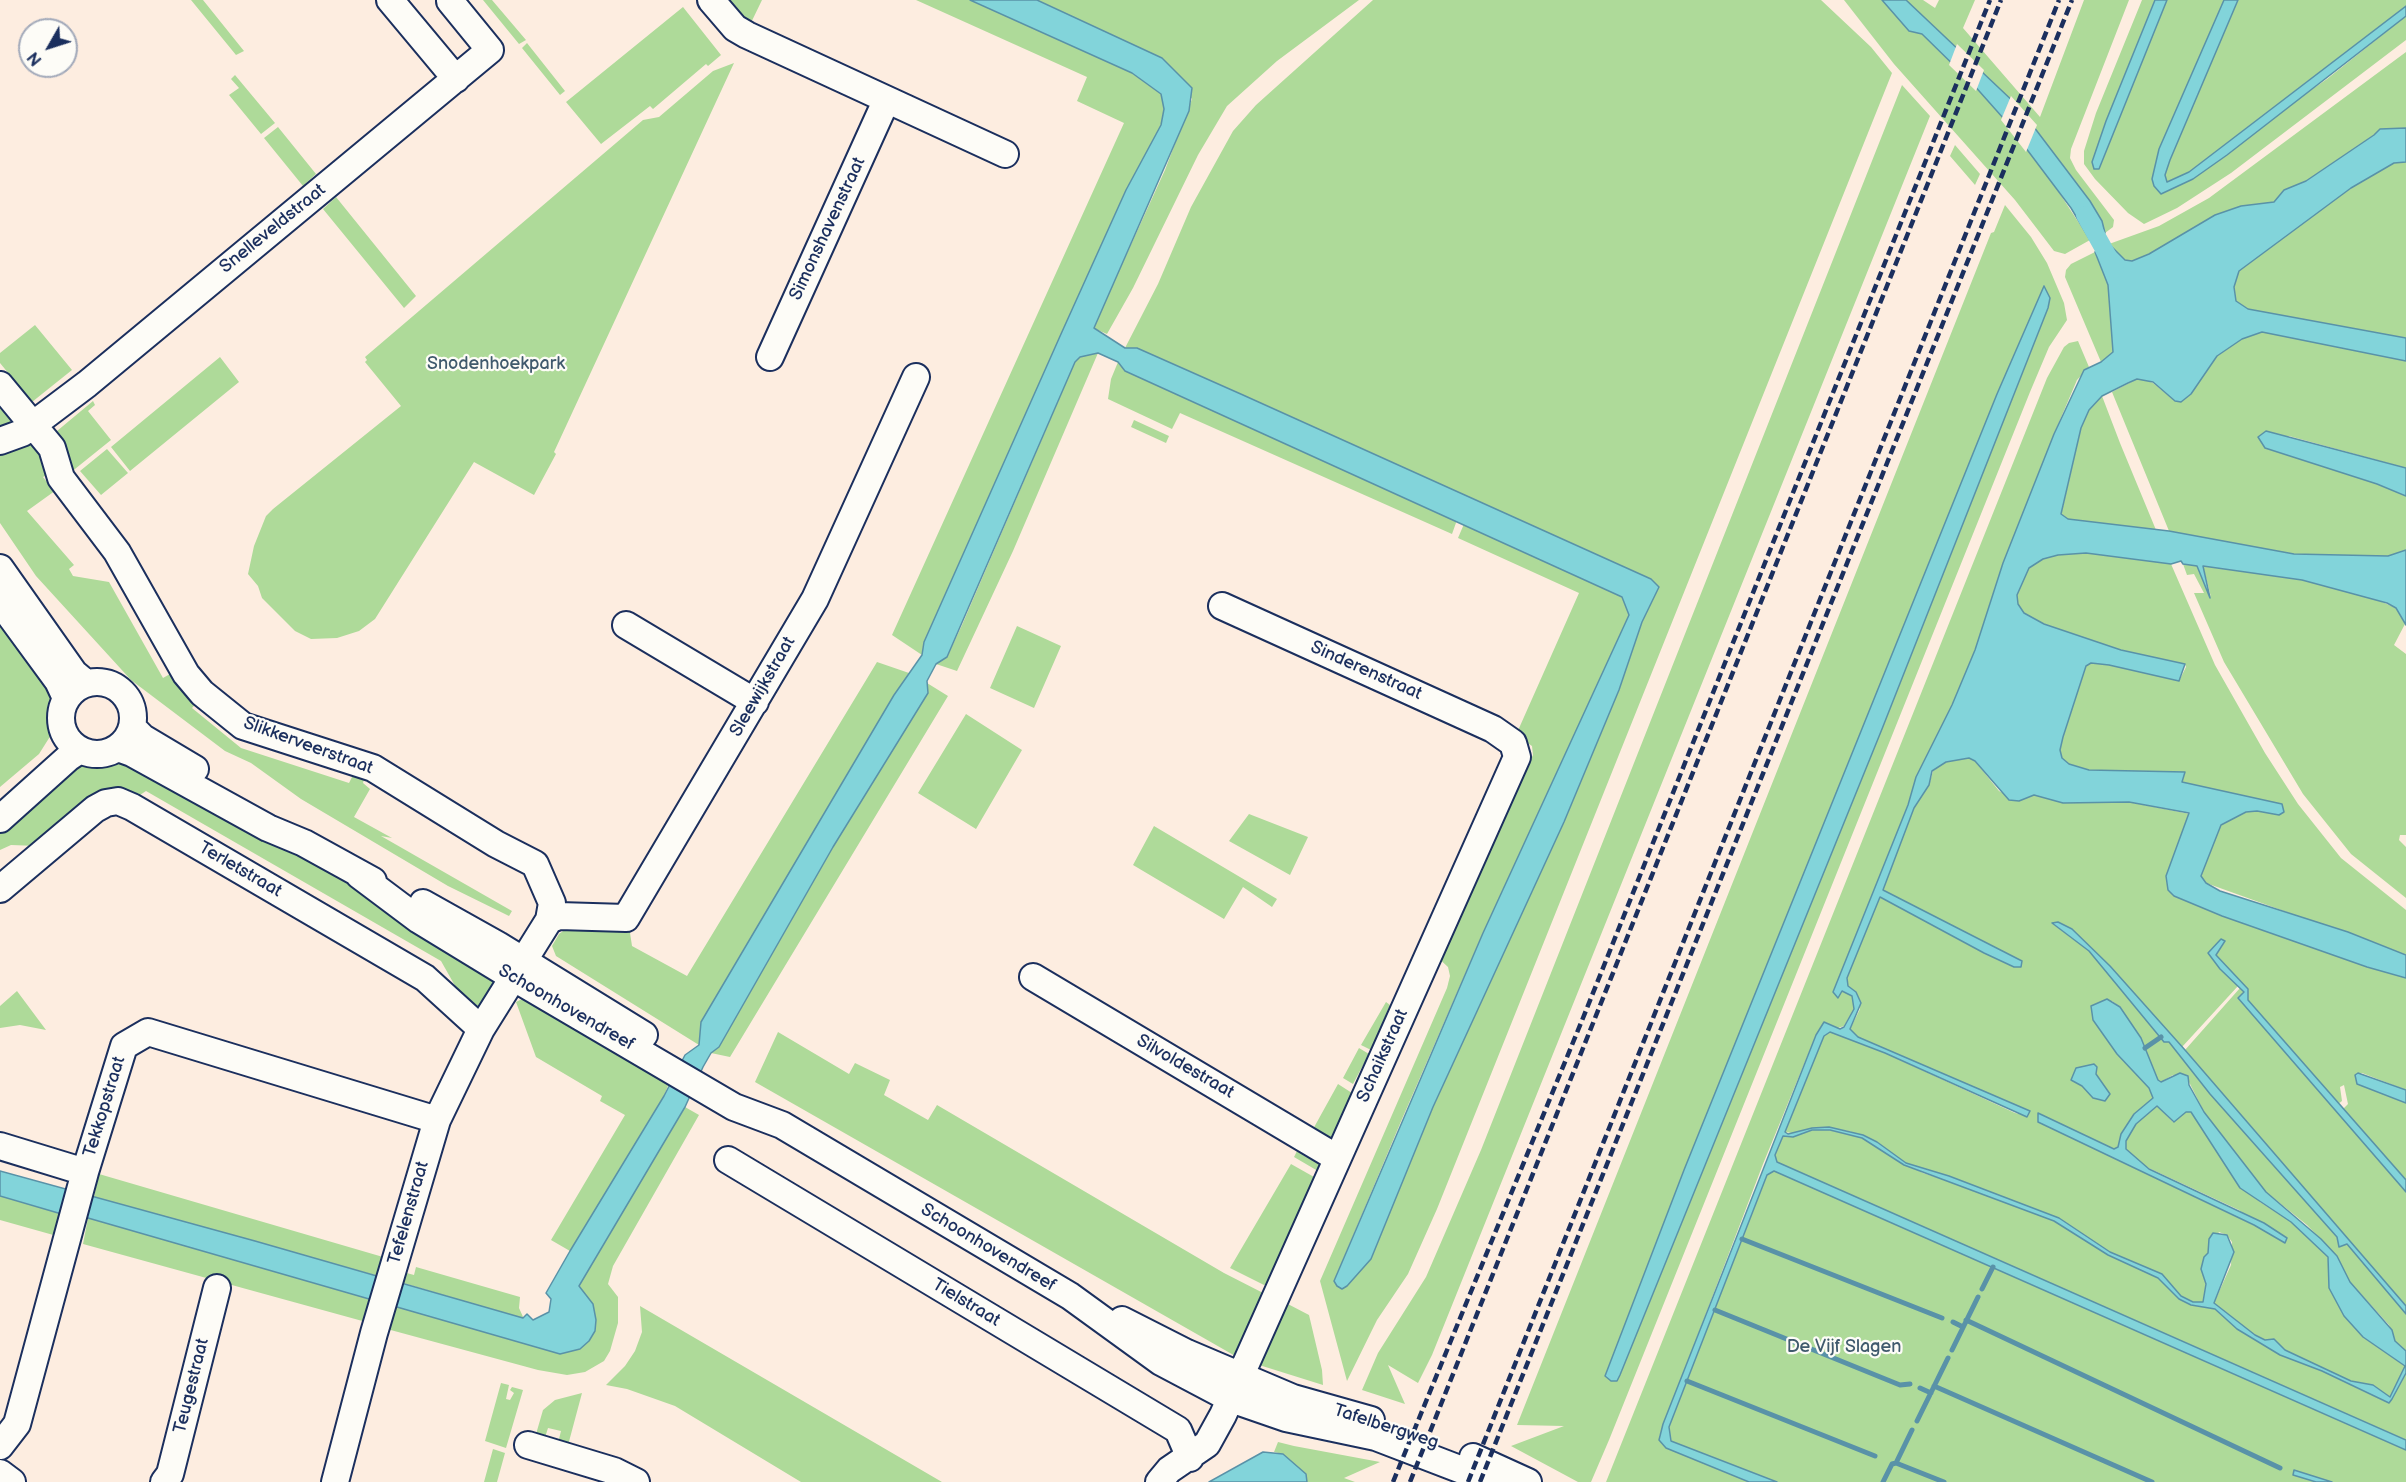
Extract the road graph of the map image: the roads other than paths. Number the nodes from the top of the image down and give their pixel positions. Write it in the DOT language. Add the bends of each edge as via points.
graph roads {
  1 [pos="390,0"];
  2 [pos="450,0"];
  3 [pos="711,0"];
  4 [pos="456,79"];
  5 [pos="886,101"];
  6 [pos="1005,154"];
  7 [pos="770,357"];
  8 [pos="916,376"];
  9 [pos="0,385"];
  10 [pos="35,425"];
  11 [pos="0,441"];
  12 [pos="0,568"];
  13 [pos="0,602"];
  14 [pos="1222,606"];
  15 [pos="626,625"];
  16 [pos="76,691"];
  17 [pos="755,702"];
  18 [pos="132,727"];
  19 [pos="1509,740"];
  20 [pos="71,741"];
  21 [pos="118,748"];
  22 [pos="0,796"];
  23 [pos="0,819"];
  24 [pos="304,843"];
  25 [pos="0,889"];
  26 [pos="549,920"];
  27 [pos="519,970"];
  28 [pos="1032,978"];
  29 [pos="481,1029"];
  30 [pos="437,1120"];
  31 [pos="0,1146"];
  32 [pos="1337,1158"];
  33 [pos="728,1160"];
  34 [pos="84,1180"];
  35 [pos="217,1288"];
  36 [pos="1070,1296"];
  37 [pos="1242,1375"];
  38 [pos="1231,1399"];
  39 [pos="528,1445"];
  40 [pos="0,1446"];
  41 [pos="1190,1458"];
  42 [pos="0,1473"];
  43 [pos="12,1482"];
  44 [pos="164,1482"];
  45 [pos="335,1482"];
  46 [pos="636,1482"];
  47 [pos="1159,1482"];
  48 [pos="1492,1482"];
  49 [pos="1528,1482"];
  1 -- 4 [label="street"];
  2 -- 4 [label="street, Snelleveldstraat" via="490,50"];
  3 -- 5 [label="street" via="735,28 747,35"];
  4 -- 10 [label="street, Snelleveldstraat"];
  5 -- 6 [label="street"];
  5 -- 7 [label="street, Simonshavenstraat"];
  8 -- 17 [label="street, Sleewijkstraat" via="815,599"];
  9 -- 10 [label="street, Slikkerveerstraat"];
  10 -- 11 [label="street, Snelleveldstraat" via="16,437"];
  10 -- 26 [label="street, Slikkerveerstraat" via="52,448 61,478 117,552 186,674 201,693 243,726 373,768 535,864 552,903"];
  12 -- 16 [label="street" via="74,674"];
  13 -- 16 [label="street" via="58,681"];
  14 -- 19 [label="street, Sinderenstraat" via="1493,729"];
  15 -- 17 [label="street"];
  16 -- 18 [label="street" via="98,682 111,684 122,692 131,708"];
  16 -- 20 [label="street" via="60,721"];
  17 -- 26 [label="street, Sleewijkstraat" via="626,918 559,916"];
  18 -- 21 [label="street"];
  18 -- 24 [label="street, Schoonhovendreef" via="143,738 275,819"];
  19 -- 32 [label="street, Schaikstraat" via="1515,748 1516,763"];
  20 -- 21 [label="street" via="92,755"];
  20 -- 22 [label="street"];
  20 -- 23 [label="street" via="68,758"];
  21 -- 24 [label="street, Schoonhovendreef" via="268,828"];
  24 -- 27 [label="street, Schoonhovendreef" via="359,875 418,920"];
  25 -- 29 [label="street, Terletstraat" via="95,809 118,801 425,978"];
  26 -- 27 [label="street"];
  27 -- 29 [label="street, Tefelenstraat"];
  27 -- 36 [label="street, Schoonhovendreef" via="708,1082 760,1104 782,1125"];
  28 -- 32 [label="street, Silvoldestraat"];
  29 -- 30 [label="street, Tefelenstraat"];
  30 -- 34 [label="street, Tekkopstraat" via="148,1032 124,1046"];
  30 -- 45 [label="street, Tefelenstraat"];
  31 -- 34 [label="street"];
  32 -- 37 [label="street, Schaikstraat"];
  33 -- 41 [label="street, Tielstraat" via="1178,1430"];
  34 -- 40 [label="street, Tekkopstraat" via="16,1424"];
  35 -- 44 [label="street, Teugestraat" via="170,1474"];
  36 -- 37 [label="street, Schoonhovendreef"];
  36 -- 38 [label="street, Schoonhovendreef" via="1161,1362"];
  37 -- 38 [label="street, Schaikstraat"];
  37 -- 49 [label="street, Tafelbergweg" via="1293,1398 1382,1422 1508,1470"];
  38 -- 41 [label="street, Schaikstraat" via="1207,1444"];
  38 -- 48 [label="street, Tafelbergweg" via="1286,1418 1376,1437"];
  39 -- 46 [label="street"];
  41 -- 47 [label="street, Schaikstraat" via="1168,1470"];
  42 -- 43 [label="street"];
}
